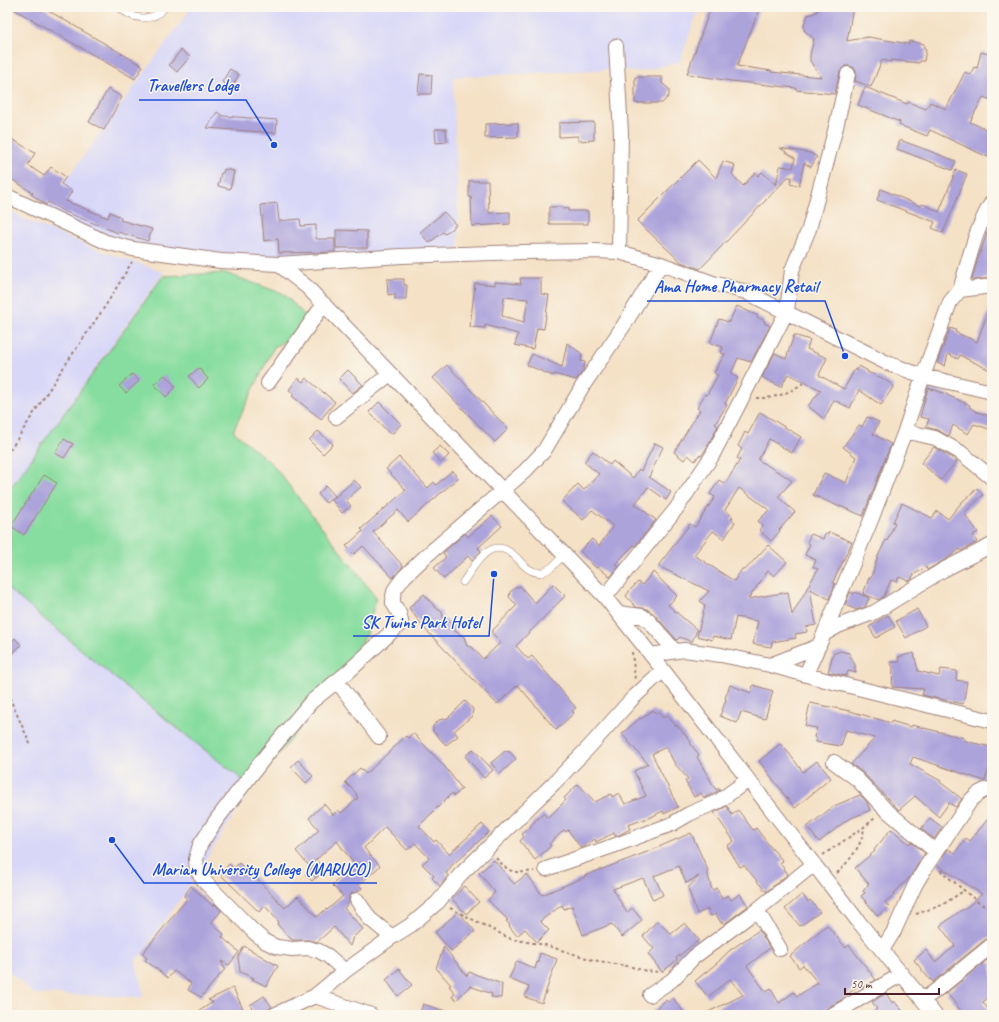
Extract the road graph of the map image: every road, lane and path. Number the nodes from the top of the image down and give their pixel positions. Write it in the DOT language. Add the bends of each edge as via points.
graph roads {
  1 [pos="119,7"];
  2 [pos="165,7"];
  3 [pos="616,46"];
  4 [pos="848,74"];
  5 [pos="7,196"];
  6 [pos="992,202"];
  7 [pos="138,250"];
  8 [pos="619,252"];
  9 [pos="278,264"];
  10 [pos="661,264"];
  11 [pos="992,286"];
  12 [pos="960,290"];
  13 [pos="324,304"];
  14 [pos="787,312"];
  15 [pos="390,374"];
  16 [pos="923,376"];
  17 [pos="268,383"];
  18 [pos="803,383"];
  19 [pos="992,392"];
  20 [pos="743,396"];
  21 [pos="336,417"];
  22 [pos="905,431"];
  23 [pos="7,456"];
  24 [pos="992,478"];
  25 [pos="504,490"];
  26 [pos="992,545"];
  27 [pos="564,555"];
  28 [pos="463,582"];
  29 [pos="605,597"];
  30 [pos="618,613"];
  31 [pos="634,633"];
  32 [pos="822,640"];
  33 [pos="675,651"];
  34 [pos="651,655"];
  35 [pos="770,665"];
  36 [pos="663,670"];
  37 [pos="806,674"];
  38 [pos="337,680"];
  39 [pos="7,692"];
  40 [pos="631,700"];
  41 [pos="992,721"];
  42 [pos="380,737"];
  43 [pos="31,746"];
  44 [pos="834,762"];
  45 [pos="748,780"];
  46 [pos="992,790"];
  47 [pos="885,809"];
  48 [pos="864,827"];
  49 [pos="486,849"];
  50 [pos="933,857"];
  51 [pos="813,863"];
  52 [pos="546,869"];
  53 [pos="828,882"];
  54 [pos="965,890"];
  55 [pos="357,900"];
  56 [pos="438,902"];
  57 [pos="757,910"];
  58 [pos="992,910"];
  59 [pos="901,917"];
  60 [pos="392,937"];
  61 [pos="992,946"];
  62 [pos="780,949"];
  63 [pos="882,950"];
  64 [pos="345,971"];
  65 [pos="677,974"];
  66 [pos="902,974"];
  67 [pos="650,995"];
  68 [pos="315,996"];
  69 [pos="922,1000"];
  70 [pos="362,1014"];
  71 [pos="274,1015"];
  72 [pos="832,1015"];
  73 [pos="935,1015"];
  1 -- 2 [label="lane" via="125,13 149,18"];
  3 -- 8 [label="street" via="622,133"];
  4 -- 14 [label="street" via="809,229 792,270"];
  5 -- 7 [label="street" via="106,242"];
  6 -- 12 [label="street" via="976,233"];
  7 -- 9 [label="street" via="220,261"];
  7 -- 23 [label="path" via="118,287"];
  8 -- 9 [label="street" via="507,252"];
  8 -- 10 [label="street"];
  9 -- 13 [label="street"];
  10 -- 14 [label="street" via="746,292"];
  10 -- 25 [label="street" via="544,451"];
  11 -- 12 [label="street"];
  12 -- 16 [label="street" via="950,302"];
  13 -- 15 [label="street"];
  13 -- 17 [label="street"];
  14 -- 16 [label="street" via="887,363"];
  14 -- 20 [label="street"];
  15 -- 21 [label="street"];
  15 -- 25 [label="street"];
  16 -- 19 [label="street"];
  16 -- 22 [label="street"];
  18 -- 20 [label="path" via="779,396"];
  20 -- 29 [label="street" via="712,456 686,496"];
  22 -- 24 [label="street" via="936,438 960,452"];
  22 -- 32 [label="street" via="872,520"];
  25 -- 27 [label="street"];
  25 -- 38 [label="street" via="404,577 393,596 400,624"];
  26 -- 32 [label="street" via="943,570 875,612 854,619"];
  27 -- 28 [label="lane" via="551,568 541,573 528,570 510,551 493,549 485,553"];
  27 -- 29 [label="street"];
  29 -- 30 [label="street"];
  30 -- 31 [label="street"];
  30 -- 33 [label="street" via="642,616"];
  31 -- 34 [label="street"];
  31 -- 40 [label="path" via="631,646 635,679"];
  32 -- 35 [label="street"];
  32 -- 37 [label="street"];
  33 -- 34 [label="street"];
  33 -- 35 [label="street" via="692,650"];
  34 -- 36 [label="street"];
  35 -- 37 [label="street"];
  36 -- 40 [label="street"];
  36 -- 45 [label="street"];
  37 -- 41 [label="street"];
  38 -- 42 [label="street"];
  38 -- 64 [label="street" via="311,702 268,753 217,818 200,845 196,859 197,870 205,882 266,942 277,947 319,951"];
  39 -- 43 [label="path"];
  40 -- 49 [label="street" via="590,746"];
  44 -- 47 [label="street" via="857,779"];
  45 -- 51 [label="street"];
  45 -- 52 [label="street" via="719,801 672,824"];
  46 -- 50 [label="street" via="978,793 970,800"];
  47 -- 48 [label="path"];
  47 -- 50 [label="street"];
  48 -- 51 [label="path"];
  48 -- 53 [label="path" via="859,846"];
  49 -- 52 [label="path" via="508,870 524,872"];
  49 -- 56 [label="street"];
  50 -- 54 [label="path"];
  50 -- 59 [label="street" via="915,885"];
  51 -- 53 [label="street"];
  51 -- 57 [label="street"];
  53 -- 63 [label="street"];
  54 -- 58 [label="path" via="979,903"];
  54 -- 59 [label="path" via="942,905"];
  55 -- 60 [label="street" via="370,918"];
  56 -- 60 [label="street"];
  56 -- 65 [label="path" via="511,939 545,945 593,960 646,971"];
  57 -- 62 [label="street"];
  57 -- 65 [label="street" via="694,957"];
  59 -- 63 [label="street"];
  60 -- 64 [label="street"];
  61 -- 69 [label="street"];
  63 -- 66 [label="street"];
  64 -- 68 [label="street"];
  65 -- 67 [label="street"];
  66 -- 69 [label="street"];
  66 -- 72 [label="street"];
  68 -- 70 [label="street"];
  68 -- 71 [label="street"];
  69 -- 73 [label="street"];
}
